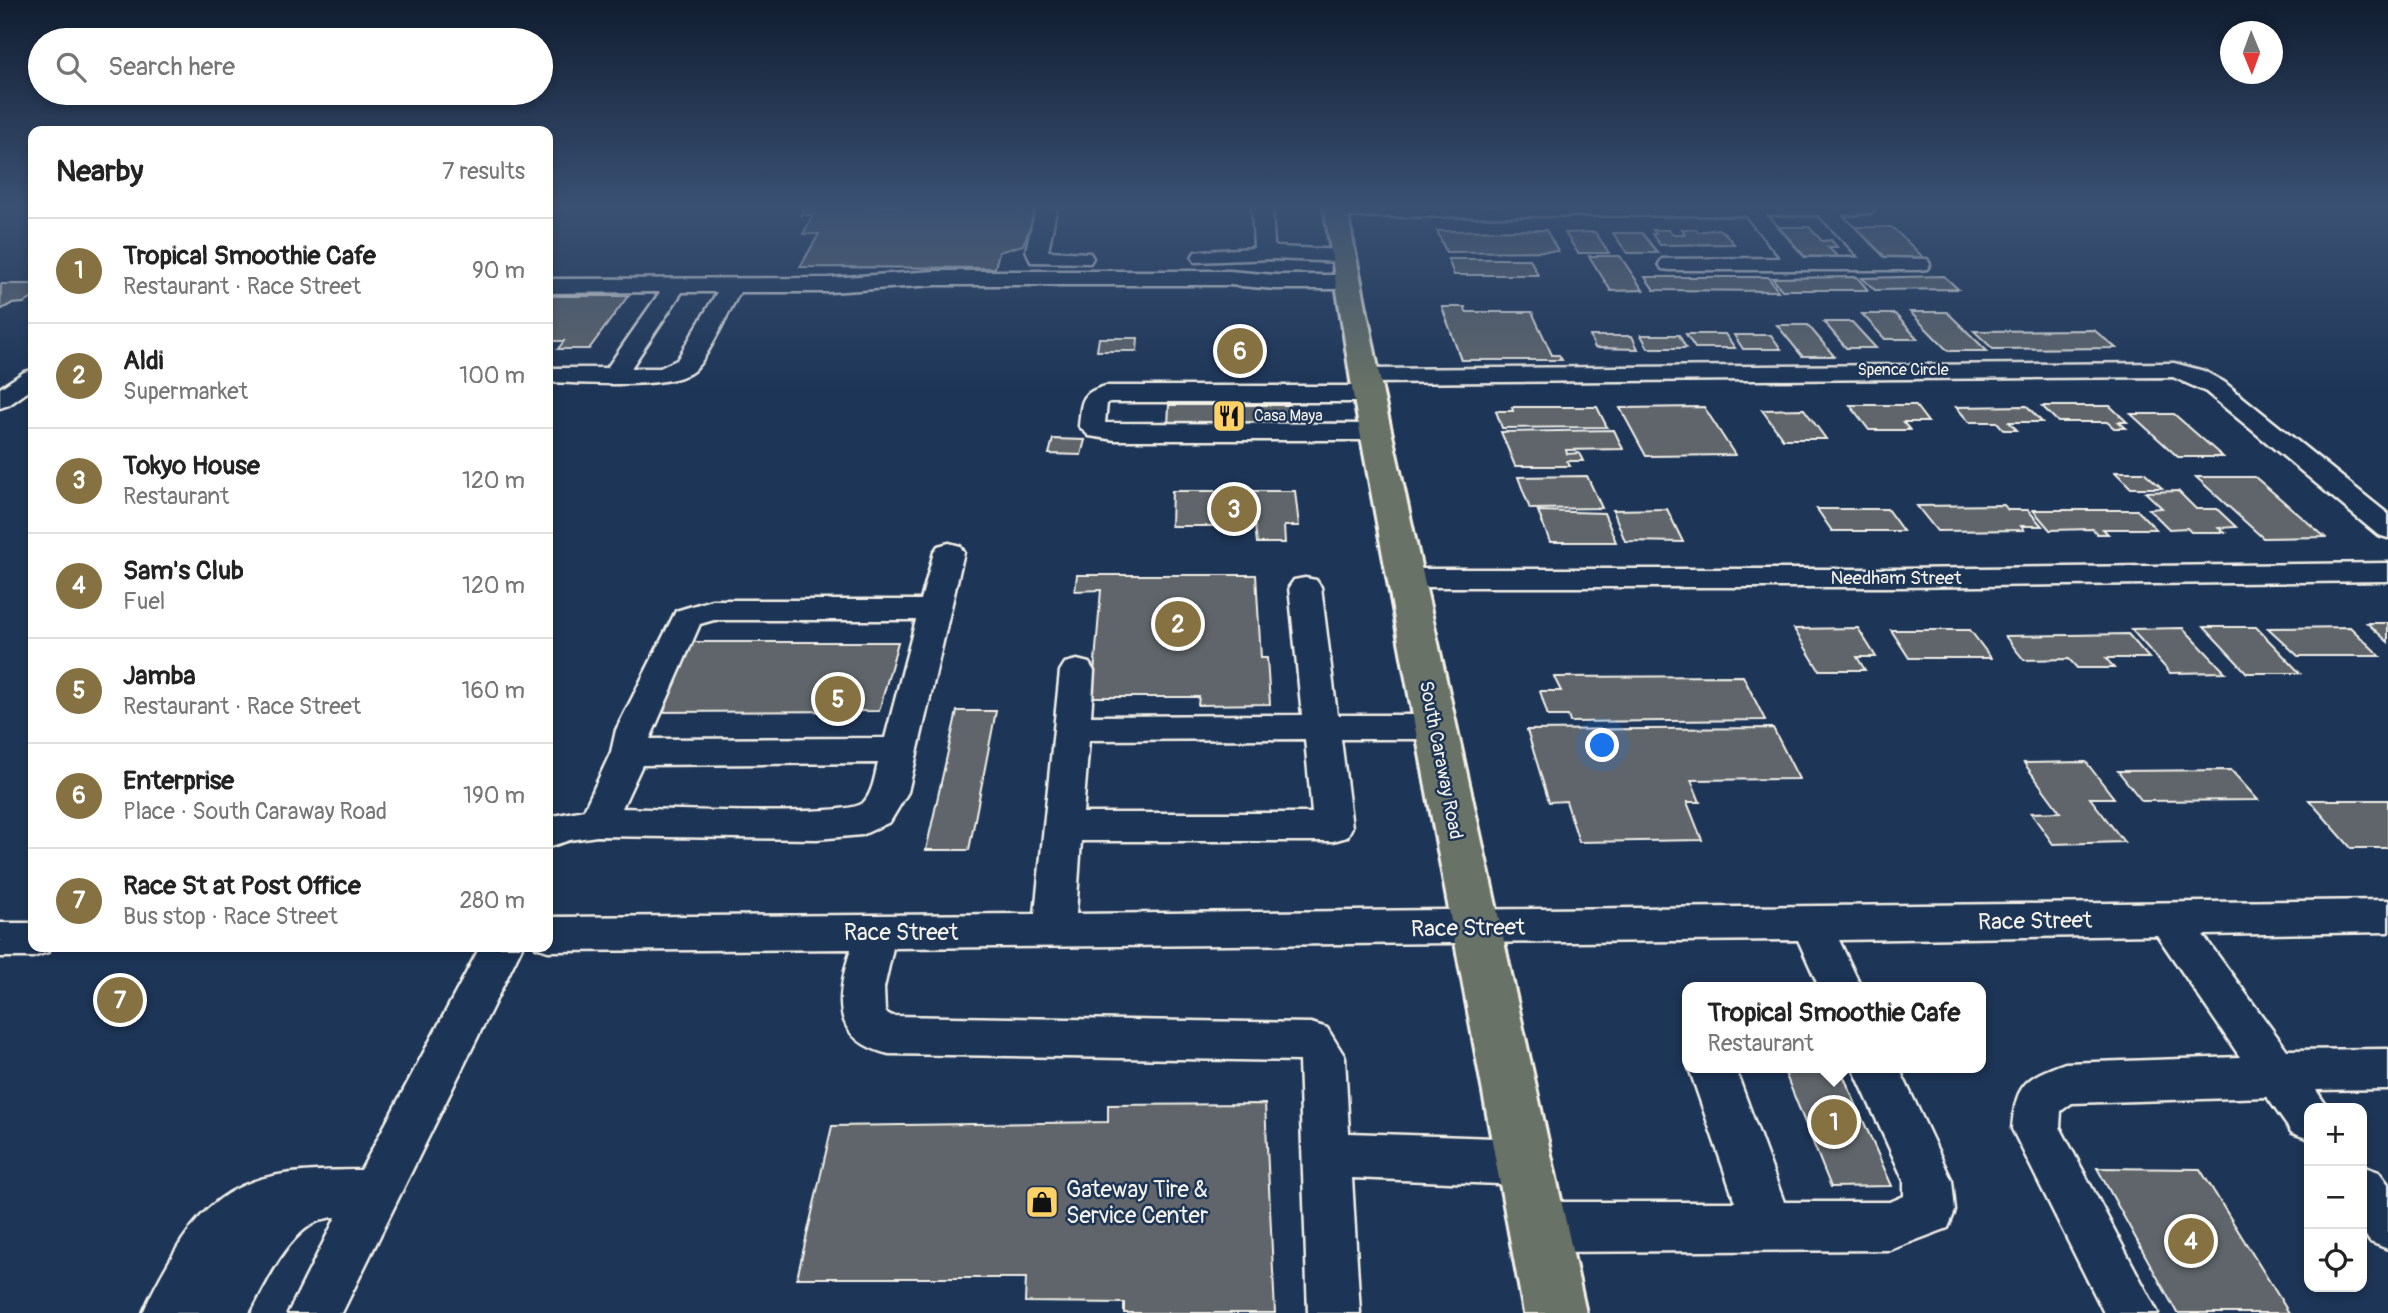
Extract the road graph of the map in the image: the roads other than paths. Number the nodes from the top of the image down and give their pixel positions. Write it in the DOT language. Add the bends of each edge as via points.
graph roads {
  1 [pos="1338,267"];
  2 [pos="1346,269"];
  3 [pos="553,286"];
  4 [pos="675,286"];
  5 [pos="732,286"];
  6 [pos="553,375"];
  7 [pos="614,375"];
  8 [pos="28,380"];
  9 [pos="1366,385"];
  10 [pos="0,400"];
  11 [pos="1376,432"];
  12 [pos="2388,529"];
  13 [pos="949,552"];
  14 [pos="2388,572"];
  15 [pos="1405,578"];
  16 [pos="1305,587"];
  17 [pos="934,610"];
  18 [pos="1077,671"];
  19 [pos="1434,727"];
  20 [pos="1072,728"];
  21 [pos="1321,729"];
  22 [pos="900,750"];
  23 [pos="629,752"];
  24 [pos="597,822"];
  25 [pos="1062,827"];
  26 [pos="553,831"];
  27 [pos="2388,916"];
  28 [pos="2168,919"];
  29 [pos="1811,924"];
  30 [pos="1475,928"];
  31 [pos="1054,931"];
  32 [pos="877,933"];
  33 [pos="553,934"];
  34 [pos="0,940"];
  35 [pos="28,940"];
  36 [pos="498,952"];
  37 [pos="1838,982"];
  38 [pos="2388,1069"];
  39 [pos="1714,1073"];
  40 [pos="1878,1073"];
  41 [pos="2276,1073"];
  42 [pos="2304,1111"];
  43 [pos="1326,1155"];
  44 [pos="1523,1162"];
  45 [pos="375,1193"];
  46 [pos="314,1194"];
  47 [pos="2367,1196"];
  48 [pos="2388,1225"];
  49 [pos="1768,1226"];
  50 [pos="1537,1227"];
  51 [pos="169,1313"];
  52 [pos="220,1313"];
  53 [pos="314,1313"];
  54 [pos="1334,1313"];
  55 [pos="1555,1313"];
  56 [pos="2132,1313"];
  1 -- 2 [label="street"];
  2 -- 5 [label="street" via="1275,282 935,278 876,284"];
  2 -- 9 [label="main road, South Caraway Road"];
  3 -- 4 [label="street"];
  4 -- 5 [label="street"];
  4 -- 7 [label="street"];
  5 -- 7 [label="street" via="686,365 660,375"];
  6 -- 7 [label="street"];
  8 -- 10 [label="street"];
  9 -- 11 [label="main road, South Caraway Road"];
  9 -- 11 [label="street, Spence Circle" via="1106,394 1095,399 1092,426 1115,432"];
  9 -- 12 [label="street, Spence Circle" via="2174,370 2215,387"];
  11 -- 15 [label="main road, South Caraway Road"];
  13 -- 17 [label="street"];
  14 -- 15 [label="street, Needham Street"];
  15 -- 19 [label="main road, South Caraway Road"];
  16 -- 21 [label="street"];
  17 -- 22 [label="street"];
  17 -- 23 [label="street" via="712,610 687,618 634,730"];
  18 -- 20 [label="street"];
  19 -- 21 [label="street"];
  19 -- 30 [label="main road, South Caraway Road"];
  20 -- 21 [label="street"];
  20 -- 25 [label="street"];
  21 -- 25 [label="street" via="1333,827"];
  22 -- 23 [label="street"];
  22 -- 24 [label="street" via="889,792 877,812 862,821 817,825"];
  23 -- 24 [label="street"];
  24 -- 26 [label="street"];
  25 -- 31 [label="street"];
  27 -- 28 [label="street, Race Street"];
  28 -- 29 [label="street, Race Street"];
  28 -- 41 [label="street"];
  29 -- 30 [label="street, Race Street"];
  29 -- 37 [label="street"];
  30 -- 31 [label="street, Race Street"];
  30 -- 44 [label="main road, South Caraway Road"];
  31 -- 32 [label="street, Race Street"];
  32 -- 33 [label="street, Race Street"];
  32 -- 43 [label="street" via="860,1003 863,1019 880,1033 1311,1042 1322,1056"];
  34 -- 35 [label="street"];
  36 -- 45 [label="street"];
  38 -- 41 [label="street"];
  39 -- 49 [label="street"];
  40 -- 49 [label="street" via="1928,1181 1930,1211 1889,1226"];
  41 -- 42 [label="street"];
  41 -- 56 [label="street" via="2066,1083 2038,1100 2036,1129"];
  43 -- 44 [label="street"];
  43 -- 54 [label="street"];
  44 -- 50 [label="main road, South Caraway Road"];
  45 -- 46 [label="street"];
  45 -- 53 [label="street"];
  46 -- 51 [label="street" via="250,1206 227,1222"];
  46 -- 52 [label="street" via="282,1217 259,1243"];
  47 -- 48 [label="street"];
  49 -- 50 [label="street"];
  50 -- 55 [label="main road, South Caraway Road"];
}
